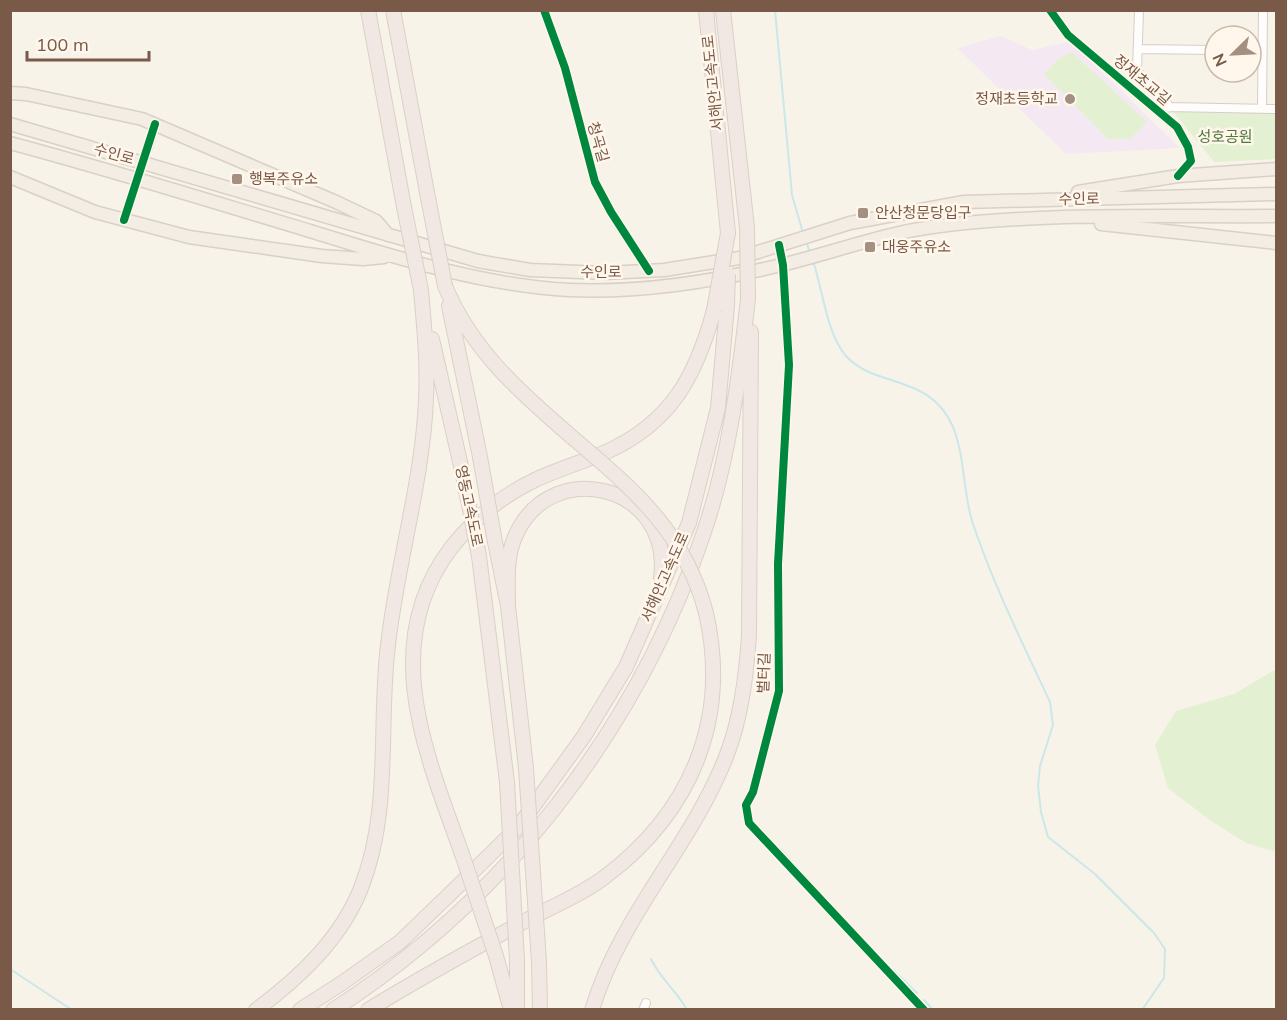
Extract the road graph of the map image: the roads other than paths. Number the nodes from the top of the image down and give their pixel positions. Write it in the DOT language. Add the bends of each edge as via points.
graph roads {
  1 [pos="368,10"];
  2 [pos="393,10"];
  3 [pos="544,10"];
  4 [pos="706,10"];
  5 [pos="723,10"];
  6 [pos="1050,10"];
  7 [pos="1138,10"];
  8 [pos="1138,49"];
  9 [pos="1203,50"];
  10 [pos="1262,84"];
  11 [pos="10,93"];
  12 [pos="1170,107"];
  13 [pos="1262,109"];
  14 [pos="1276,109"];
  15 [pos="1158,111"];
  16 [pos="10,124"];
  17 [pos="155,124"];
  18 [pos="10,143"];
  19 [pos="148,148"];
  20 [pos="1276,169"];
  21 [pos="1178,176"];
  22 [pos="10,177"];
  23 [pos="1276,194"];
  24 [pos="132,195"];
  25 [pos="1032,200"];
  26 [pos="1276,216"];
  27 [pos="1064,219"];
  28 [pos="124,220"];
  29 [pos="389,236"];
  30 [pos="1276,243"];
  31 [pos="784,244"];
  32 [pos="391,256"];
  33 [pos="789,263"];
  34 [pos="649,271"];
  35 [pos="445,286"];
  36 [pos="421,290"];
  37 [pos="748,299"];
  38 [pos="720,308"];
  39 [pos="658,593"];
  40 [pos="508,606"];
  41 [pos="256,1010"];
  42 [pos="300,1010"];
  43 [pos="333,1010"];
  44 [pos="369,1010"];
  45 [pos="511,1010"];
  46 [pos="518,1010"];
  47 [pos="540,1010"];
  48 [pos="592,1010"];
  49 [pos="924,1010"];
  1 -- 36 [label="highway, 영동고속도로, bridge"];
  2 -- 35 [label="highway, 영동고속도로, bridge"];
  3 -- 34 [label="street, 청곡길" via="565,68 595,182"];
  4 -- 38 [label="highway, 서해안고속도로, bridge" via="729,233"];
  5 -- 37 [label="highway, 서해안고속도로, bridge" via="747,228"];
  6 -- 15 [label="street, 정재초교길" via="1068,35"];
  7 -- 8 [label="street"];
  8 -- 9 [label="street"];
  8 -- 12 [label="street" via="1137,71"];
  10 -- 13 [label="street"];
  11 -- 17 [label="main road"];
  12 -- 13 [label="street"];
  12 -- 15 [label="street"];
  13 -- 14 [label="street"];
  15 -- 21 [label="street, 정재초교길" via="1177,127 1188,147 1191,160"];
  16 -- 29 [label="main road, 수인로"];
  17 -- 19 [label="street"];
  17 -- 29 [label="main road" via="376,221"];
  18 -- 32 [label="main road, 수인로"];
  20 -- 21 [label="main road"];
  21 -- 25 [label="main road"];
  22 -- 28 [label="main road"];
  23 -- 25 [label="main road, 수인로"];
  24 -- 28 [label="street"];
  25 -- 31 [label="main road, 수인로" via="964,202 904,211"];
  26 -- 27 [label="main road, 수인로"];
  27 -- 30 [label="main road"];
  27 -- 33 [label="main road, 수인로" via="994,220 929,227"];
  28 -- 32 [label="main road" via="189,237 300,253 363,259"];
  29 -- 34 [label="main road, 수인로" via="478,261 530,270"];
  31 -- 33 [label="street, 벌터길"];
  31 -- 34 [label="main road, 수인로" via="739,258"];
  32 -- 33 [label="main road, 수인로" via="476,277 565,290 604,291 694,282"];
  33 -- 49 [label="street, 벌터길" via="789,365 778,564 779,691 746,805 749,823"];
  35 -- 40 [label="highway, 영동고속도로, bridge"];
  35 -- 44 [label="highway, bridge" via="469,333 494,366 639,496 666,526 688,562 706,612 715,679 711,717 701,754 681,792 647,839 603,878"];
  36 -- 41 [label="highway" via="426,408 387,646 382,789 372,857 361,889 327,943 307,968"];
  36 -- 46 [label="highway, 영동고속도로, bridge" via="479,556 507,782"];
  37 -- 43 [label="highway, 서해안고속도로" via="734,408 704,535 650,663 598,751 530,841 409,956"];
  37 -- 48 [label="highway" via="752,354 749,636 740,709 717,777 638,908 599,986"];
  38 -- 39 [label="highway, 서해안고속도로" via="718,408 689,523"];
  38 -- 45 [label="highway, bridge" via="693,372 656,420 618,446 536,480 500,500 467,529 442,561 416,622 413,693 429,758"];
  39 -- 40 [label="highway" via="662,553 646,516 610,491 581,488 553,496 524,519 510,554"];
  39 -- 42 [label="highway, 서해안고속도로" via="626,667 584,736 519,826 400,942"];
  40 -- 47 [label="highway, 영동고속도로, bridge" via="526,768"];
}
